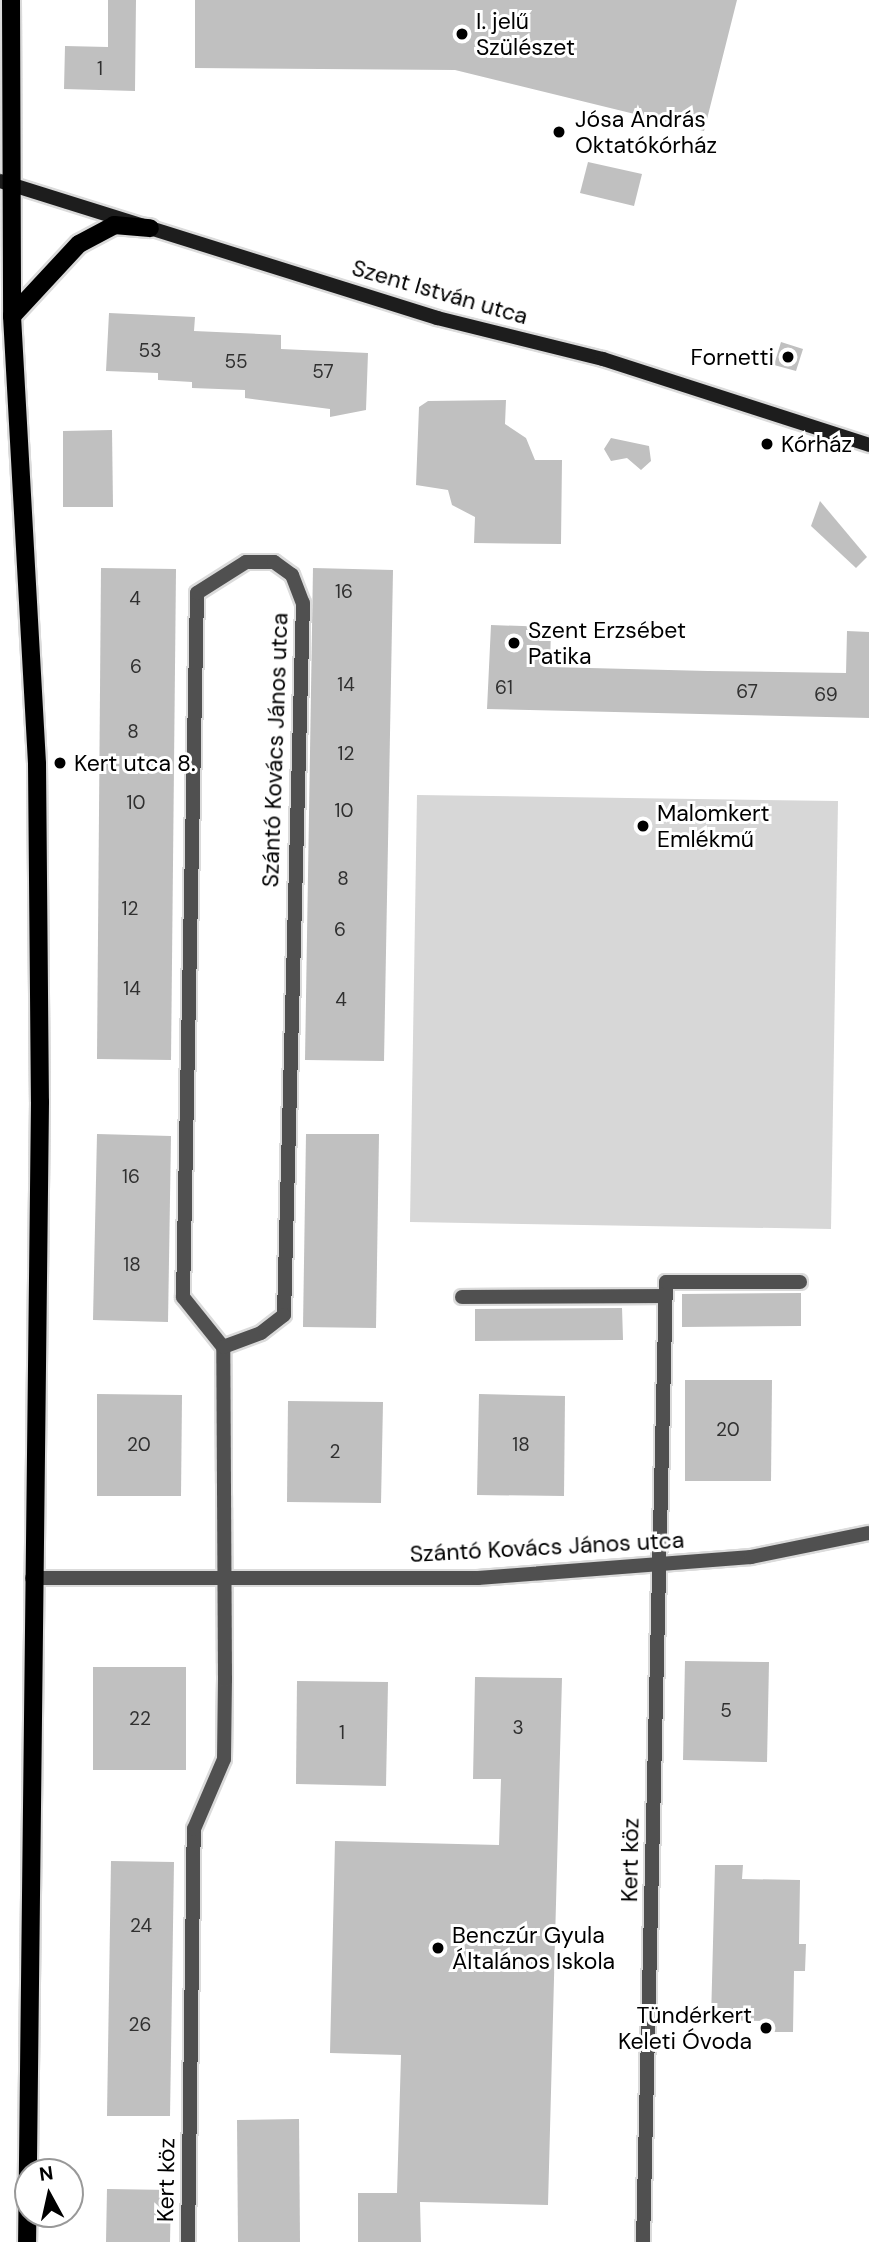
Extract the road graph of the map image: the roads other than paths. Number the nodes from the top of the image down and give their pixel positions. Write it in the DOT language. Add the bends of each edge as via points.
graph roads {
  1 [pos="11,0"];
  2 [pos="7,184"];
  3 [pos="150,228"];
  4 [pos="12,316"];
  5 [pos="869,445"];
  6 [pos="800,1282"];
  7 [pos="665,1296"];
  8 [pos="462,1297"];
  9 [pos="223,1347"];
  10 [pos="869,1533"];
  11 [pos="660,1564"];
  12 [pos="32,1578"];
  13 [pos="225,1578"];
  14 [pos="27,2242"];
  15 [pos="188,2242"];
  16 [pos="643,2242"];
  1 -- 2 [label="main road"];
  2 -- 3 [label="main road, Szent István utca"];
  2 -- 4 [label="main road"];
  3 -- 4 [label="main road" via="114,225 79,244"];
  3 -- 5 [label="main road, Szent István utca" via="437,318 603,359"];
  4 -- 12 [label="main road" via="37,764 40,1102"];
  6 -- 7 [label="street" via="666,1282"];
  7 -- 8 [label="street"];
  7 -- 11 [label="street, Kert köz"];
  9 -- 9 [label="street, Szántó Kovács János utca" via="183,1297 197,593 246,562 274,562 292,575 303,603 284,1315 261,1334"];
  9 -- 13 [label="street"];
  10 -- 11 [label="street, Szántó Kovács János utca" via="751,1557"];
  11 -- 13 [label="street, Szántó Kovács János utca" via="478,1578"];
  11 -- 16 [label="street, Kert köz"];
  12 -- 13 [label="street, Szántó Kovács János utca"];
  12 -- 14 [label="main road"];
  13 -- 15 [label="street, Kert köz" via="224,1759 194,1829"];
}
